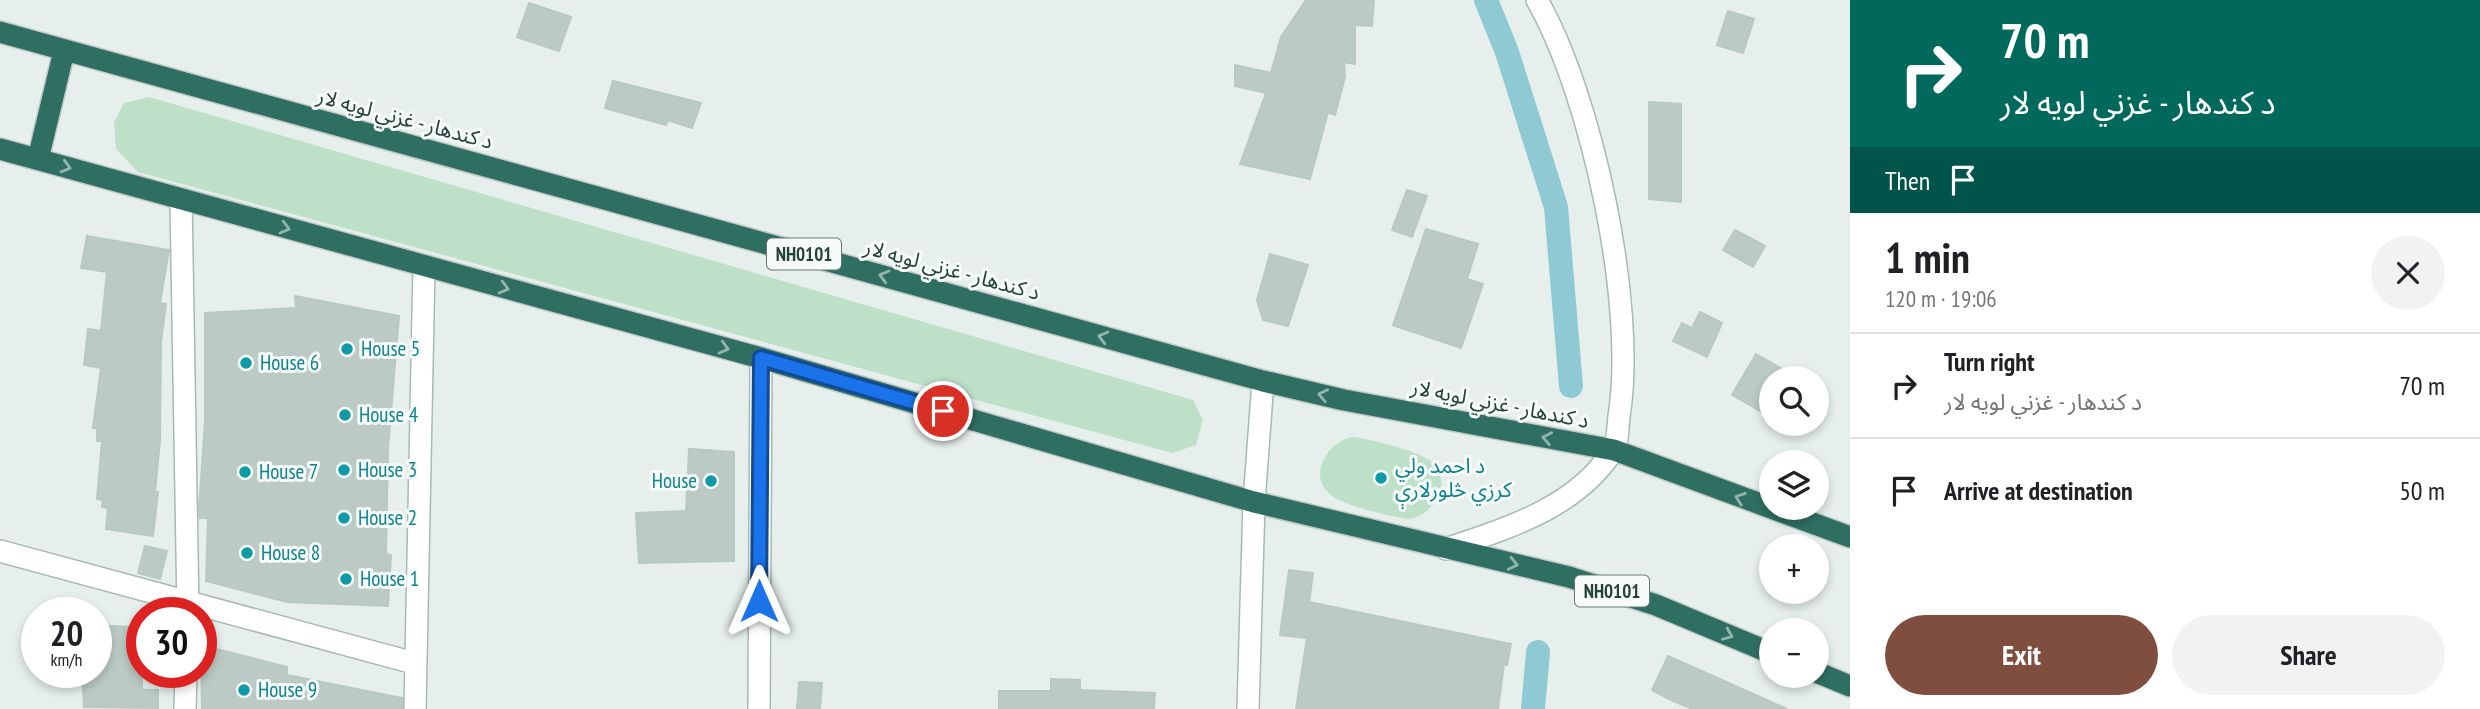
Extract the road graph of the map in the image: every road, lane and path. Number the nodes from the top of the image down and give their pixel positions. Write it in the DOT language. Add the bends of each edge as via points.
graph roads {
  1 [pos="1536,0"];
  2 [pos="0,32"];
  3 [pos="64,51"];
  4 [pos="0,149"];
  5 [pos="38,159"];
  6 [pos="181,199"];
  7 [pos="424,266"];
  8 [pos="761,358"];
  9 [pos="1263,381"];
  10 [pos="1614,450"];
  11 [pos="1254,502"];
  12 [pos="1850,537"];
  13 [pos="1446,549"];
  14 [pos="0,551"];
  15 [pos="152,597"];
  16 [pos="188,597"];
  17 [pos="217,615"];
  18 [pos="1759,648"];
  19 [pos="414,663"];
  20 [pos="1829,677"];
  21 [pos="1850,686"];
  22 [pos="186,688"];
  23 [pos="186,709"];
  24 [pos="415,709"];
  25 [pos="759,709"];
  26 [pos="1248,709"];
  1 -- 10 [label="street" via="1568,71 1594,150 1615,263 1625,381"];
  2 -- 3 [label="highway, د کندهار - غزني لويه لار / NH0101"];
  3 -- 5 [label="highway"];
  9 -- 3 [label="highway, د کندهار - غزني لويه لار / NH0101, one-way"];
  4 -- 5 [label="highway, NH0101"];
  5 -- 6 [label="highway, NH0101, one-way"];
  6 -- 7 [label="highway, NH0101, one-way"];
  6 -- 16 [label="street"];
  7 -- 8 [label="highway, NH0101, one-way"];
  7 -- 19 [label="street"];
  8 -- 11 [label="highway, NH0101"];
  8 -- 25 [label="street"];
  10 -- 9 [label="highway, د کندهار - غزني لويه لار / NH0101, one-way"];
  9 -- 11 [label="street"];
  12 -- 10 [label="highway, د کندهار - غزني لويه لار / NH0101, one-way"];
  10 -- 13 [label="street" via="1576,493 1526,521"];
  11 -- 13 [label="highway, NH0101"];
  11 -- 26 [label="street"];
  13 -- 18 [label="highway, NH0101, one-way" via="1569,577 1656,605"];
  14 -- 15 [label="street"];
  17 -- 19 [label="street"];
  19 -- 24 [label="street"];
  20 -- 21 [label="highway"];
  22 -- 23 [label="street"];
}
